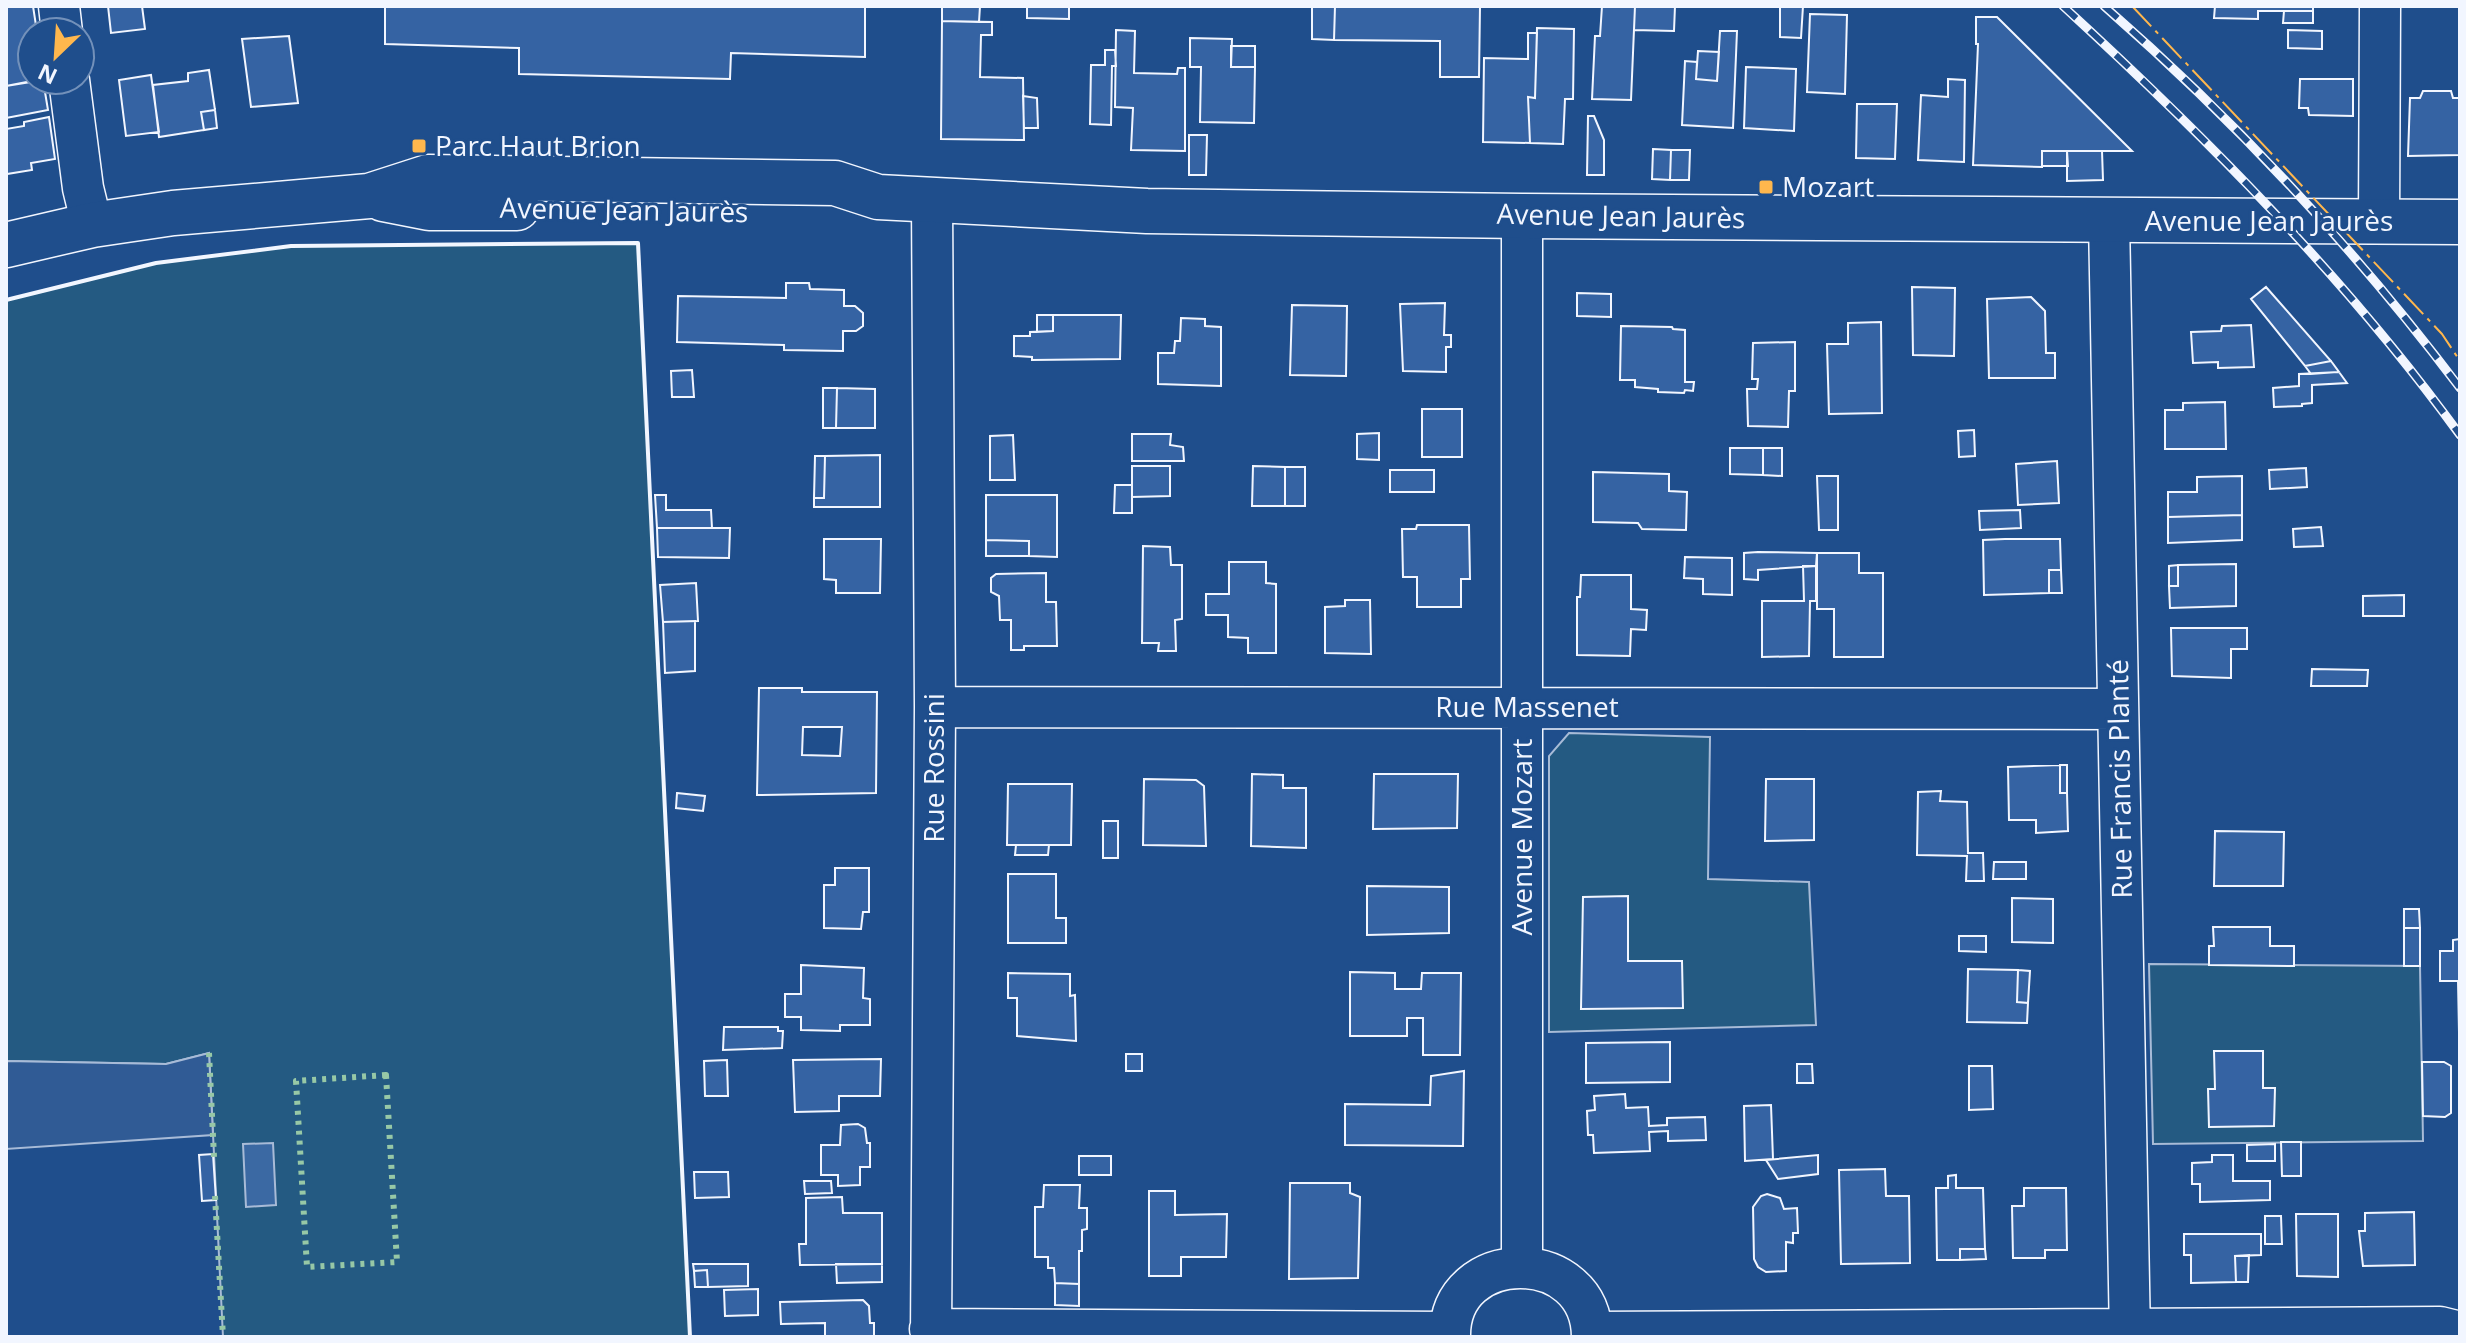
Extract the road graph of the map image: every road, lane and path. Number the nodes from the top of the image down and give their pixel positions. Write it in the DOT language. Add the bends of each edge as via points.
graph roads {
  1 [pos="2380,6"];
  2 [pos="71,96"];
  3 [pos="932,199"];
  4 [pos="1522,216"];
  5 [pos="2109,220"];
  6 [pos="2379,222"];
  7 [pos="2460,222"];
  8 [pos="92,225"];
  9 [pos="6,245"];
  10 [pos="935,707"];
  11 [pos="1523,707"];
  12 [pos="2118,709"];
  13 [pos="1522,1267"];
  14 [pos="2460,1332"];
  15 [pos="931,1333"];
  16 [pos="2130,1333"];
  17 [pos="1450,1334"];
  18 [pos="1592,1335"];
  1 -- 6 [label="street"];
  2 -- 8 [label="street"];
  3 -- 4 [label="main road, Avenue Jean Jaurès" via="1147,211"];
  3 -- 8 [label="main road, Avenue Jean Jaurès" via="878,197 834,212 429,208 369,196"];
  3 -- 10 [label="street, Rue Rossini"];
  4 -- 5 [label="main road, Avenue Jean Jaurès"];
  4 -- 11 [label="street, Avenue Mozart"];
  5 -- 6 [label="main road, Avenue Jean Jaurès"];
  5 -- 12 [label="street, Rue Francis Planté"];
  6 -- 7 [label="main road, Avenue Jean Jaurès"];
  8 -- 9 [label="main road, Avenue Jean Jaurès"];
  10 -- 11 [label="street, Rue Massenet"];
  10 -- 15 [label="street, Rue Rossini"];
  11 -- 12 [label="street, Rue Massenet"];
  11 -- 13 [label="street, Avenue Mozart"];
  12 -- 16 [label="street, Rue Francis Planté"];
  13 -- 17 [label="street" via="1481,1278 1454,1311"];
  13 -- 18 [label="street" via="1543,1270 1577,1294 1588,1312"];
  14 -- 16 [label="street" via="2440,1327"];
  15 -- 17 [label="street"];
  16 -- 18 [label="street"];
}
